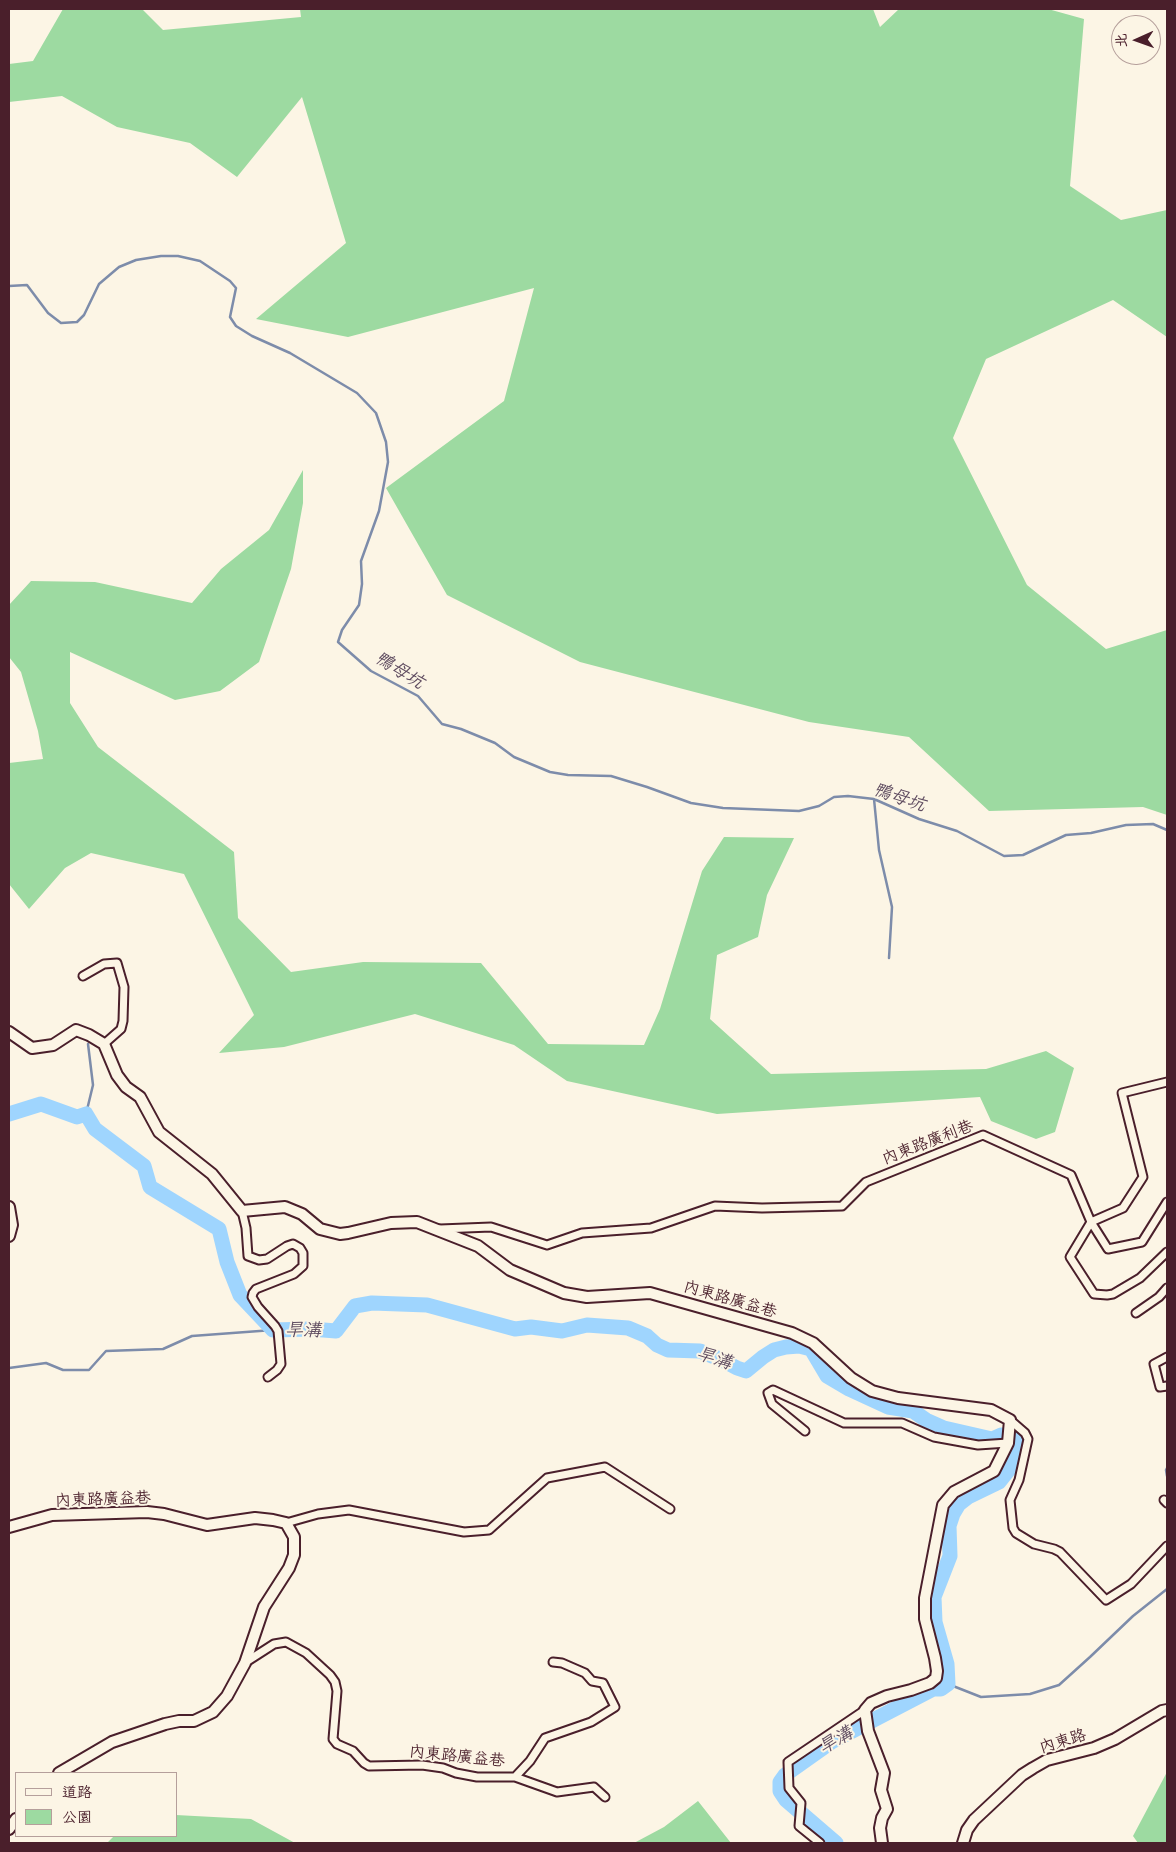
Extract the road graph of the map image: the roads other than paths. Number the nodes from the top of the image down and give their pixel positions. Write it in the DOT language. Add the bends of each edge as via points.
graph roads {
  1 [pos="83,976"];
  2 [pos="9,1032"];
  3 [pos="104,1044"];
  4 [pos="1167,1082"];
  5 [pos="1167,1202"];
  6 [pos="842,1206"];
  7 [pos="9,1207"];
  8 [pos="242,1211"];
  9 [pos="1091,1222"];
  10 [pos="434,1230"];
  11 [pos="9,1236"];
  12 [pos="1167,1252"];
  13 [pos="1167,1288"];
  14 [pos="1136,1313"];
  15 [pos="1167,1357"];
  16 [pos="268,1377"];
  17 [pos="1167,1386"];
  18 [pos="1010,1420"];
  19 [pos="805,1431"];
  20 [pos="1008,1443"];
  21 [pos="670,1509"];
  22 [pos="286,1523"];
  23 [pos="9,1527"];
  24 [pos="1167,1546"];
  25 [pos="553,1662"];
  26 [pos="245,1663"];
  27 [pos="865,1710"];
  28 [pos="1167,1710"];
  29 [pos="61,1772"];
  30 [pos="516,1777"];
  31 [pos="605,1797"];
  32 [pos="820,1843"];
  33 [pos="882,1843"];
  34 [pos="962,1843"];
  1 -- 3 [label="street" via="104,964 117,963 124,987 123,1021 121,1029"];
  2 -- 3 [label="street" via="32,1048 53,1045 76,1030"];
  3 -- 8 [label="street" via="118,1075 126,1087 140,1097 159,1132 212,1174"];
  4 -- 9 [label="street" via="1122,1094 1143,1177 1123,1208"];
  5 -- 9 [label="street, 內東路廣利巷" via="1142,1242 1108,1249"];
  6 -- 9 [label="street, 內東路廣利巷" via="866,1182 983,1135 1072,1175"];
  6 -- 10 [label="street, 內東路廣益巷" via="715,1206 651,1228 582,1233 547,1245 492,1227"];
  7 -- 11 [label="street" via="12,1225"];
  8 -- 10 [label="street, 內東路廣益巷" via="284,1207 302,1214 320,1229 340,1234 391,1223 417,1222"];
  8 -- 16 [label="street" via="248,1256 267,1259 294,1244 303,1253 303,1266 294,1274 253,1292 252,1297 258,1307 278,1331 280,1366"];
  9 -- 12 [label="street" via="1070,1257 1094,1294 1113,1294 1128,1286"];
  10 -- 18 [label="street, 內東路廣益巷" via="478,1246 510,1270 564,1293 587,1297 650,1293 792,1333 813,1343 851,1378 872,1391 898,1398 991,1410"];
  13 -- 14 [label="street"];
  15 -- 17 [label="street" via="1154,1364 1160,1387"];
  18 -- 20 [label="street"];
  18 -- 24 [label="street, 內東路廣益巷" via="1028,1439 1019,1480 1010,1500 1016,1533 1034,1544 1060,1552 1106,1600 1131,1584"];
  19 -- 20 [label="street" via="772,1404 768,1393 773,1390 844,1422 902,1423 934,1437 978,1444"];
  20 -- 27 [label="street" via="994,1471 954,1492 943,1505 925,1619 935,1658 936,1678 930,1683 871,1703"];
  21 -- 22 [label="street, 內東路廣益巷" via="605,1467 548,1478 489,1530 464,1532 349,1510"];
  22 -- 23 [label="street, 內東路廣益巷" via="255,1518 207,1525 147,1512 52,1516"];
  22 -- 26 [label="street, 內東路廣益巷" via="294,1537 294,1556 264,1607"];
  25 -- 30 [label="street, 內東路廣益巷" via="585,1673 592,1681 604,1683 615,1707 592,1722 545,1738"];
  26 -- 29 [label="street, 內東路廣益巷" via="214,1712 194,1721 165,1724 112,1742"];
  26 -- 30 [label="street, 內東路廣益巷" via="274,1644 286,1642 306,1653 335,1682 333,1739 353,1751 364,1764 422,1765 477,1777"];
  27 -- 32 [label="street" via="788,1762 789,1788 801,1803 799,1826"];
  27 -- 33 [label="street" via="868,1731 884,1773 881,1790 886,1809 880,1828"];
  28 -- 34 [label="street, 內東路" via="1138,1723 1115,1739 1047,1760 1022,1775 974,1820"];
  30 -- 31 [label="street, 內東路廣益巷" via="557,1792 594,1787"];
}
